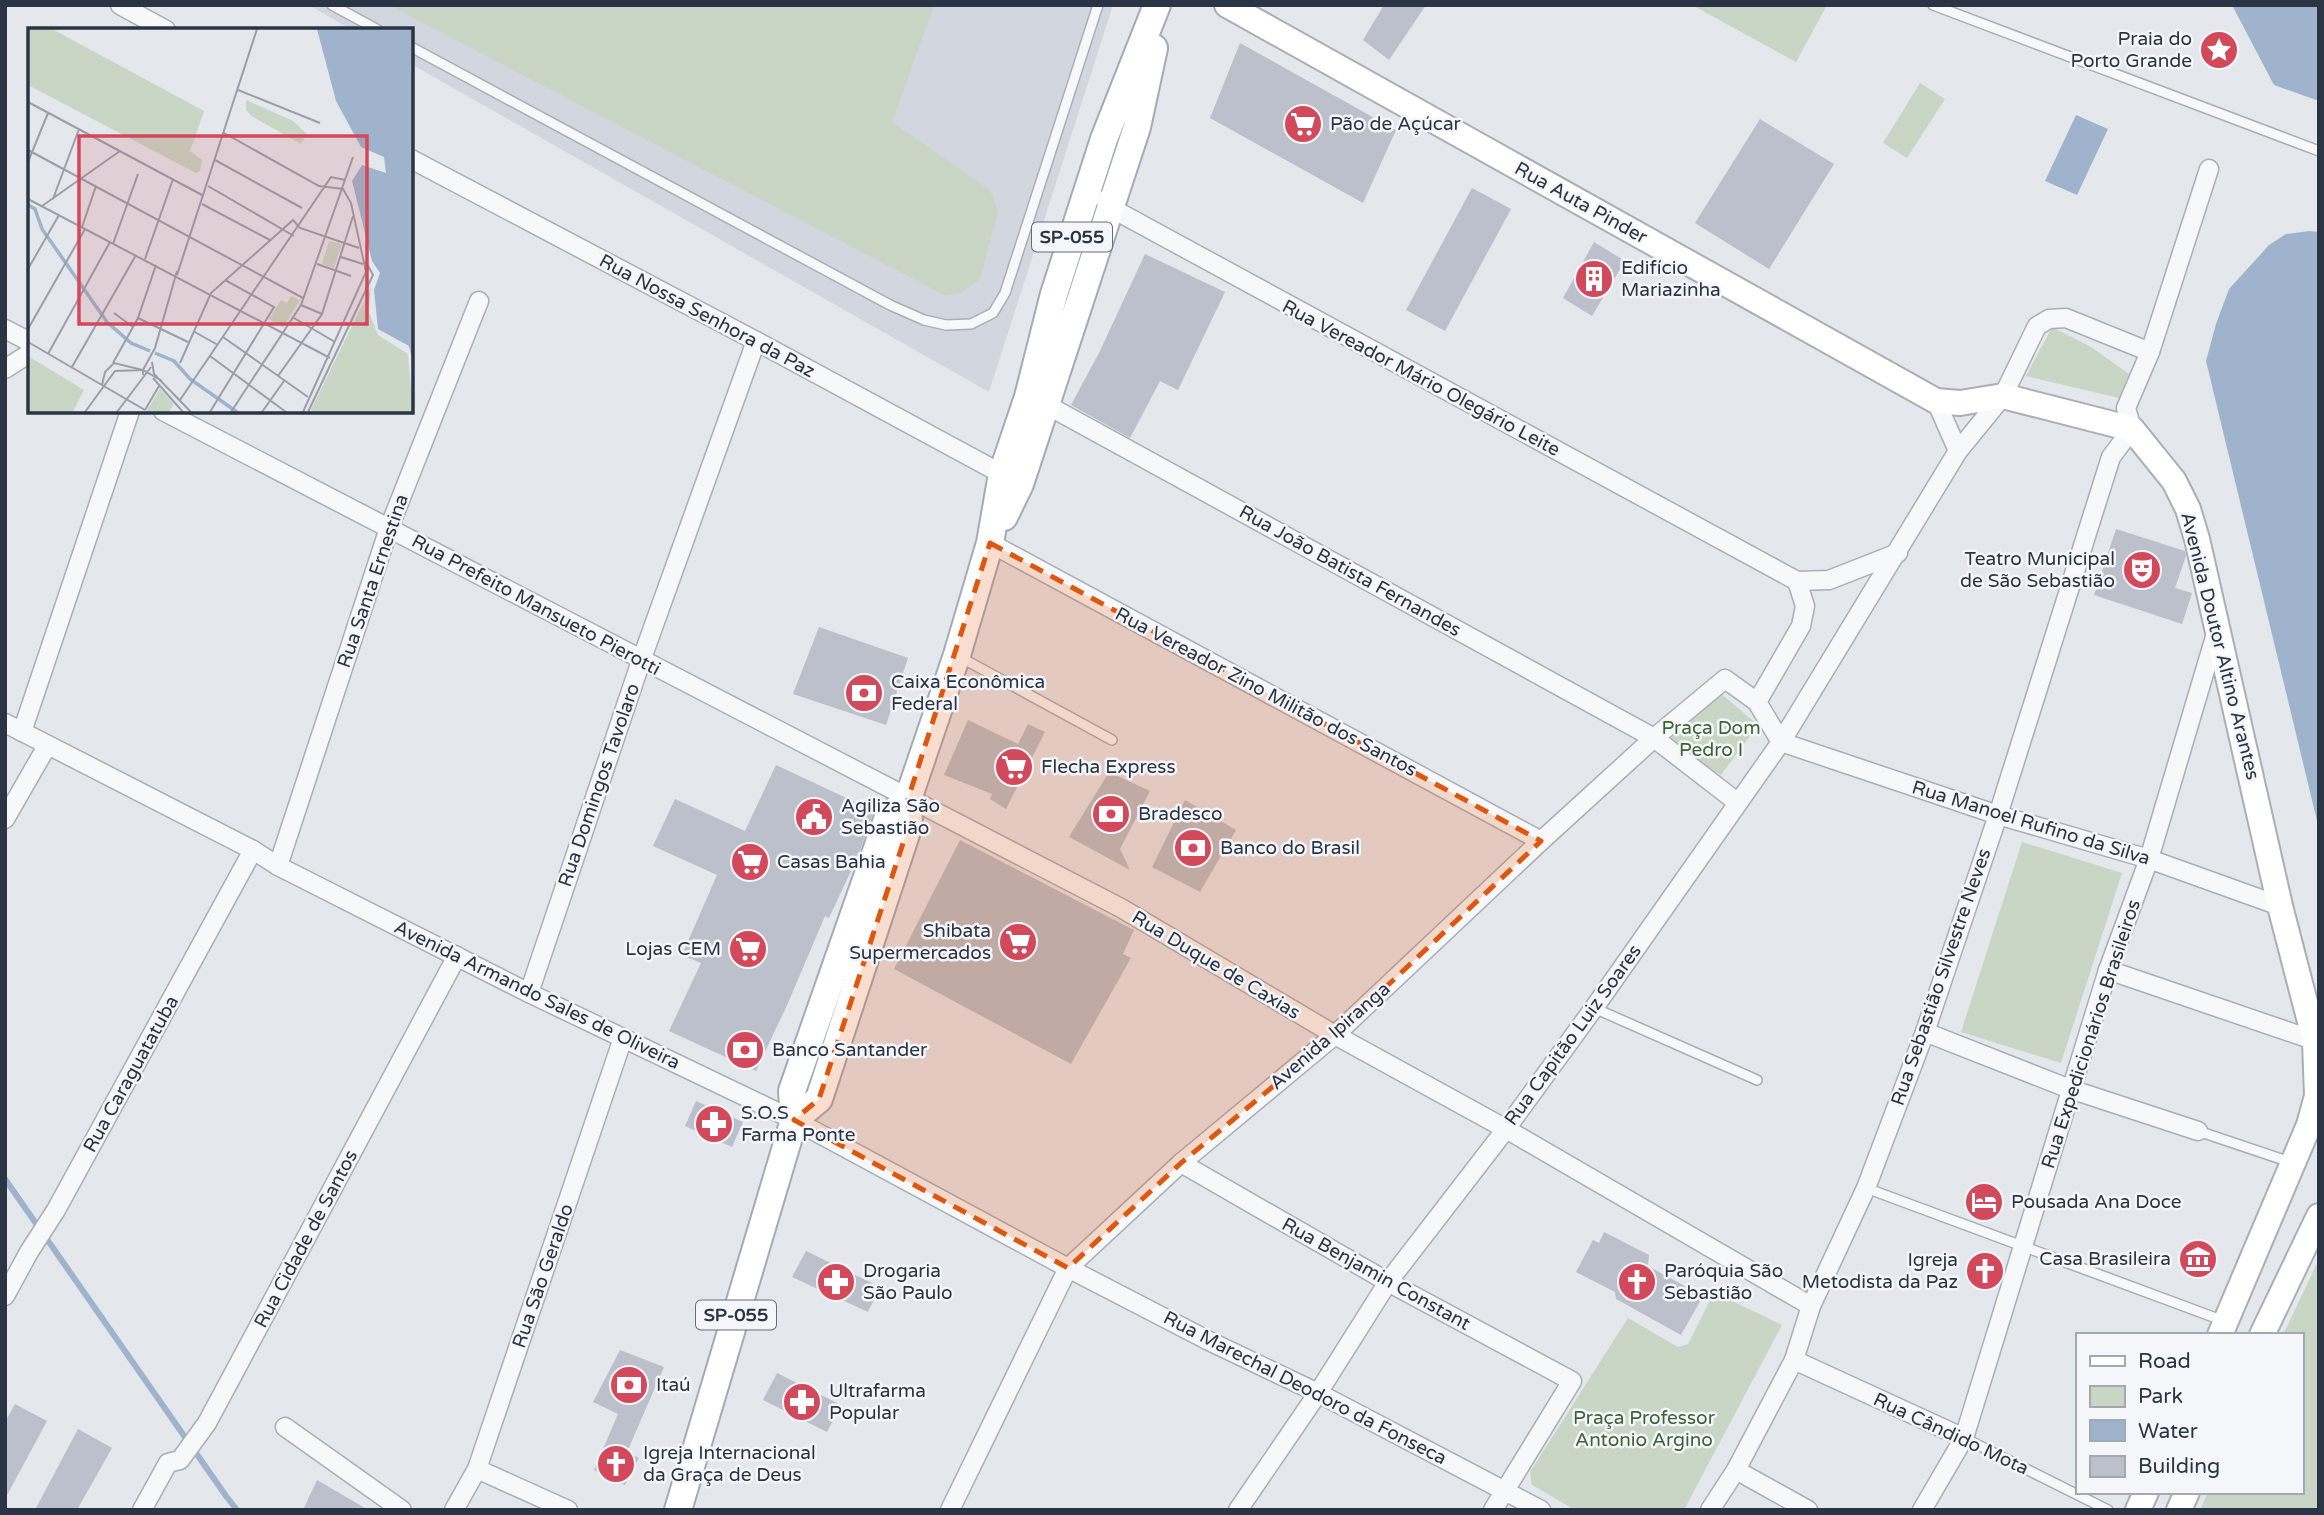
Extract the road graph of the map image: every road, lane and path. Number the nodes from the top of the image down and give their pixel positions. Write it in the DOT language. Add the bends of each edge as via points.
graph roads {
  1 [pos="120,5"];
  2 [pos="332,5"];
  3 [pos="1098,5"];
  4 [pos="1160,5"];
  5 [pos="1227,5"];
  6 [pos="1933,5"];
  7 [pos="162,28"];
  8 [pos="374,28"];
  9 [pos="413,48"];
  10 [pos="1104,139"];
  11 [pos="2319,150"];
  12 [pos="413,160"];
  13 [pos="2209,169"];
  14 [pos="1111,208"];
  15 [pos="479,301"];
  16 [pos="5,329"];
  17 [pos="28,341"];
  18 [pos="756,341"];
  19 [pos="2150,352"];
  20 [pos="28,354"];
  21 [pos="5,369"];
  22 [pos="2003,396"];
  23 [pos="1936,401"];
  24 [pos="1045,404"];
  25 [pos="129,413"];
  26 [pos="167,413"];
  27 [pos="2132,429"];
  28 [pos="1958,451"];
  29 [pos="1002,474"];
  30 [pos="389,528"];
  31 [pos="990,544"];
  32 [pos="1898,553"];
  33 [pos="1797,581"];
  34 [pos="2217,630"];
  35 [pos="957,655"];
  36 [pos="641,660"];
  37 [pos="1758,702"];
  38 [pos="5,723"];
  39 [pos="22,732"];
  40 [pos="1654,738"];
  41 [pos="1112,740"];
  42 [pos="1781,742"];
  43 [pos="47,746"];
  44 [pos="908,799"];
  45 [pos="1738,802"];
  46 [pos="1998,815"];
  47 [pos="5,819"];
  48 [pos="1541,841"];
  49 [pos="253,850"];
  50 [pos="2150,859"];
  51 [pos="278,866"];
  52 [pos="2280,906"];
  53 [pos="457,956"];
  54 [pos="2108,970"];
  55 [pos="2303,992"];
  56 [pos="529,993"];
  57 [pos="1594,1008"];
  58 [pos="2319,1015"];
  59 [pos="1925,1032"];
  60 [pos="1335,1035"];
  61 [pos="622,1038"];
  62 [pos="2317,1041"];
  63 [pos="1758,1080"];
  64 [pos="2070,1089"];
  65 [pos="2318,1096"];
  66 [pos="794,1120"];
  67 [pos="2314,1127"];
  68 [pos="1506,1129"];
  69 [pos="2198,1131"];
  70 [pos="1181,1163"];
  71 [pos="2294,1163"];
  72 [pos="1866,1188"];
  73 [pos="2319,1216"];
  74 [pos="2024,1246"];
  75 [pos="1068,1268"];
  76 [pos="1388,1282"];
  77 [pos="5,1296"];
  78 [pos="1811,1306"];
  79 [pos="2223,1328"];
  80 [pos="2263,1333"];
  81 [pos="1794,1360"];
  82 [pos="1318,1393"];
  83 [pos="285,1427"];
  84 [pos="1964,1438"];
  85 [pos="478,1469"];
  86 [pos="1736,1470"];
  87 [pos="1506,1490"];
  88 [pos="2145,1494"];
  89 [pos="2186,1494"];
  90 [pos="142,1510"];
  91 [pos="402,1510"];
  92 [pos="454,1510"];
  93 [pos="568,1510"];
  94 [pos="678,1510"];
  95 [pos="950,1510"];
  96 [pos="1238,1510"];
  97 [pos="1493,1510"];
  98 [pos="1541,1510"];
  99 [pos="1710,1510"];
  100 [pos="1808,1510"];
  101 [pos="1922,1510"];
  102 [pos="2108,1510"];
  103 [pos="2138,1510"];
  104 [pos="2179,1510"];
  1 -- 7 [label="street"];
  2 -- 8 [label="lane"];
  3 -- 9 [label="lane" via="1005,293 993,313 971,324 924,320 890,305"];
  4 -- 10 [label="main road, SP-055"];
  4 -- 14 [label="main road, SP-055" via="1138,127"];
  5 -- 23 [label="main road, Rua Auta Pinder"];
  6 -- 11 [label="lane"];
  10 -- 14 [label="street" via="1098,185"];
  10 -- 29 [label="main road, SP-055"];
  12 -- 18 [label="street, Rua Nossa Senhora da Paz"];
  13 -- 19 [label="street"];
  14 -- 24 [label="main road, SP-055"];
  14 -- 33 [label="street, Rua Vereador Mário Olegário Leite"];
  15 -- 30 [label="street, Rua Santa Ernestina"];
  16 -- 17 [label="street"];
  18 -- 29 [label="street, Rua Nossa Senhora da Paz"];
  18 -- 36 [label="street, Rua Domingos Tavolaro"];
  19 -- 22 [label="street, Rua Capitão Luiz Soares" via="2066,318 2049,319 2037,326"];
  19 -- 27 [label="street" via="2126,408"];
  20 -- 21 [label="street"];
  22 -- 23 [label="main road" via="1960,403"];
  22 -- 27 [label="main road"];
  22 -- 28 [label="street, Rua Capitão Luiz Soares"];
  23 -- 28 [label="street"];
  24 -- 31 [label="main road, SP-055" via="1020,484"];
  24 -- 40 [label="street, Rua João Batista Fernandes"];
  25 -- 39 [label="street"];
  26 -- 30 [label="street, Rua Prefeito Mansueto Pierotti"];
  27 -- 34 [label="main road, Avenida Doutor Altino Arantes" via="2174,481 2188,509"];
  27 -- 46 [label="street, Rua Sebastião Silvestre Neves" via="2111,457"];
  28 -- 32 [label="street, Rua Capitão Luiz Soares"];
  29 -- 31 [label="main road, SP-055"];
  30 -- 36 [label="street, Rua Prefeito Mansueto Pierotti"];
  30 -- 51 [label="street, Rua Santa Ernestina"];
  31 -- 35 [label="main road, SP-055"];
  31 -- 48 [label="street, Rua Vereador Zino Militão dos Santos"];
  32 -- 33 [label="street" via="1829,580"];
  32 -- 42 [label="street, Rua Capitão Luiz Soares"];
  33 -- 37 [label="street" via="1805,607 1801,626"];
  34 -- 50 [label="street, Rua Expedicionários Brasileiros"];
  34 -- 52 [label="main road, Avenida Doutor Altino Arantes"];
  35 -- 41 [label="lane"];
  35 -- 44 [label="main road, SP-055"];
  36 -- 44 [label="street, Rua Prefeito Mansueto Pierotti"];
  36 -- 56 [label="street, Rua Domingos Tavolaro"];
  37 -- 40 [label="street, Avenida Ipiranga" via="1724,679"];
  37 -- 42 [label="street, Avenida Ipiranga"];
  38 -- 39 [label="street, Avenida Armando Sales de Oliveira"];
  39 -- 43 [label="street, Avenida Armando Sales de Oliveira"];
  40 -- 45 [label="street, Rua João Batista Fernandes"];
  40 -- 48 [label="street, Avenida Ipiranga"];
  42 -- 45 [label="street, Rua Capitão Luiz Soares"];
  42 -- 46 [label="street, Rua Manoel Rufino da Silva"];
  43 -- 47 [label="street"];
  43 -- 49 [label="street, Avenida Armando Sales de Oliveira"];
  44 -- 60 [label="street, Rua Duque de Caxias" via="1121,908"];
  44 -- 66 [label="main road" via="888,817 792,1091"];
  45 -- 57 [label="street, Rua Capitão Luiz Soares"];
  46 -- 50 [label="street, Rua Manoel Rufino da Silva"];
  46 -- 59 [label="street, Rua Sebastião Silvestre Neves"];
  48 -- 60 [label="street, Avenida Ipiranga"];
  49 -- 51 [label="street, Avenida Armando Sales de Oliveira"];
  49 -- 77 [label="street, Rua Caraguatatuba"];
  50 -- 52 [label="street, Rua Manoel Rufino da Silva"];
  50 -- 54 [label="street, Rua Expedicionários Brasileiros"];
  51 -- 53 [label="street, Avenida Armando Sales de Oliveira"];
  52 -- 55 [label="main road, Avenida Doutor Altino Arantes"];
  53 -- 56 [label="street, Avenida Armando Sales de Oliveira"];
  53 -- 90 [label="street, Rua Cidade de Santos" via="207,1423 180,1460 168,1463"];
  54 -- 62 [label="street"];
  54 -- 64 [label="street, Rua Expedicionários Brasileiros"];
  55 -- 58 [label="main road, Avenida Doutor Altino Arantes"];
  55 -- 62 [label="main road, Avenida Doutor Altino Arantes"];
  56 -- 61 [label="street, Avenida Armando Sales de Oliveira"];
  57 -- 63 [label="lane"];
  57 -- 68 [label="street, Rua Capitão Luiz Soares"];
  59 -- 64 [label="street"];
  59 -- 72 [label="street, Rua Sebastião Silvestre Neves"];
  60 -- 68 [label="street, Rua Duque de Caxias"];
  60 -- 70 [label="street, Avenida Ipiranga"];
  61 -- 66 [label="street, Avenida Armando Sales de Oliveira"];
  61 -- 85 [label="street, Rua São Geraldo"];
  62 -- 65 [label="main road, Avenida Doutor Altino Arantes"];
  64 -- 69 [label="street"];
  64 -- 74 [label="street, Rua Expedicionários Brasileiros"];
  65 -- 67 [label="main road, Avenida Doutor Altino Arantes"];
  66 -- 75 [label="street, Avenida Armando Sales de Oliveira"];
  66 -- 94 [label="main road, SP-055"];
  67 -- 71 [label="main road, Avenida Doutor Altino Arantes"];
  68 -- 76 [label="street, Rua Capitão Luiz Soares"];
  68 -- 78 [label="street, Rua Duque de Caxias"];
  69 -- 71 [label="lane"];
  70 -- 75 [label="street, Avenida Ipiranga"];
  70 -- 76 [label="street, Rua Benjamin Constant"];
  71 -- 79 [label="main road, Avenida Doutor Altino Arantes"];
  72 -- 74 [label="lane"];
  72 -- 78 [label="street, Rua Sebastião Silvestre Neves"];
  73 -- 80 [label="main road"];
  74 -- 79 [label="lane"];
  74 -- 84 [label="street, Rua Expedicionários Brasileiros"];
  75 -- 82 [label="street, Rua Marechal Deodoro da Fonseca"];
  75 -- 95 [label="street, Avenida Ipiranga"];
  76 -- 82 [label="street, Rua Capitão Luiz Soares"];
  76 -- 87 [label="street, Rua Benjamin Constant" via="1572,1381"];
  78 -- 81 [label="street, Rua Sebastião Silvestre Neves"];
  81 -- 84 [label="street, Rua Cândido Mota"];
  81 -- 86 [label="street, Rua Sebastião Silvestre Neves"];
  82 -- 87 [label="street, Rua Marechal Deodoro da Fonseca"];
  82 -- 96 [label="street, Rua Capitão Luiz Soares"];
  83 -- 91 [label="street"];
  84 -- 101 [label="street, Rua Expedicionários Brasileiros"];
  84 -- 102 [label="lane, Rua Cândido Mota"];
  85 -- 92 [label="street, Rua São Geraldo"];
  85 -- 93 [label="street"];
  86 -- 99 [label="street, Rua Sebastião Silvestre Neves"];
  86 -- 100 [label="street"];
  87 -- 97 [label="street"];
  87 -- 98 [label="street, Rua Marechal Deodoro da Fonseca"];
  88 -- 103 [label="main road"];
  89 -- 104 [label="main road"];
}
